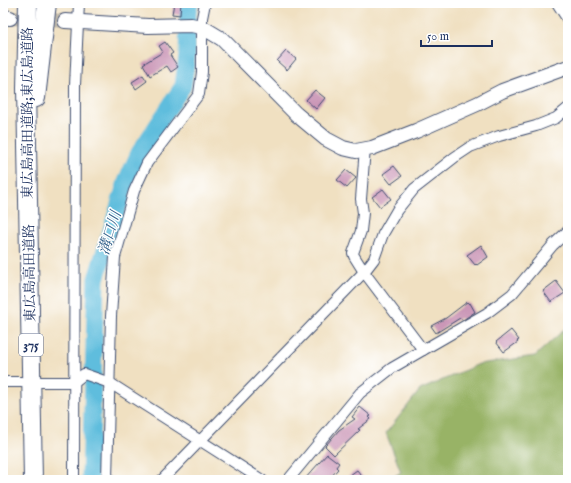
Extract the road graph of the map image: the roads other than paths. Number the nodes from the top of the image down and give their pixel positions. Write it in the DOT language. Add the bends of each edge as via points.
graph roads {
  1 [pos="23,3"];
  2 [pos="28,3"];
  3 [pos="35,3"];
  4 [pos="47,3"];
  5 [pos="79,3"];
  6 [pos="205,3"];
  7 [pos="557,3"];
  8 [pos="568,20"];
  9 [pos="65,21"];
  10 [pos="79,22"];
  11 [pos="202,27"];
  12 [pos="568,67"];
  13 [pos="26,88"];
  14 [pos="568,108"];
  15 [pos="32,129"];
  16 [pos="365,148"];
  17 [pos="28,209"];
  18 [pos="568,231"];
  19 [pos="364,272"];
  20 [pos="423,350"];
  21 [pos="3,382"];
  22 [pos="21,382"];
  23 [pos="40,382"];
  24 [pos="74,382"];
  25 [pos="110,383"];
  26 [pos="200,441"];
  27 [pos="33,480"];
  28 [pos="74,480"];
  29 [pos="107,480"];
  30 [pos="162,480"];
  31 [pos="262,480"];
  32 [pos="288,480"];
  1 -- 13 [label="highway"];
  2 -- 13 [label="highway, 東広島高田道路;東広島道路 / 375"];
  3 -- 15 [label="highway, 東広島高田道路;東広島道路 / 375"];
  4 -- 15 [label="highway"];
  5 -- 10 [label="street"];
  6 -- 11 [label="street"];
  7 -- 8 [label="street"];
  9 -- 10 [label="street"];
  10 -- 11 [label="street"];
  10 -- 24 [label="street" via="75,85"];
  11 -- 16 [label="street" via="222,39 296,114 326,139 343,148 356,151"];
  11 -- 25 [label="street" via="202,72 199,94 147,163 134,191 115,257"];
  12 -- 16 [label="street" via="502,91 416,131 372,148"];
  13 -- 17 [label="highway, 東広島高田道路;東広島道路 / 375"];
  14 -- 19 [label="street" via="556,118 536,126 470,147 414,189 397,210 383,234 374,259"];
  15 -- 17 [label="highway, 東広島高田道路;東広島道路 / 375"];
  16 -- 19 [label="street" via="361,199 364,213 353,253"];
  17 -- 27 [label="highway, 東広島高田道路 / 375"];
  18 -- 20 [label="street" via="512,294 487,313"];
  19 -- 20 [label="street"];
  19 -- 26 [label="street"];
  20 -- 32 [label="street" via="392,368 360,393"];
  21 -- 22 [label="street"];
  23 -- 24 [label="street"];
  24 -- 25 [label="street" via="84,374"];
  24 -- 28 [label="street"];
  25 -- 26 [label="street"];
  25 -- 29 [label="street"];
  26 -- 30 [label="street"];
  26 -- 31 [label="street"];
}
